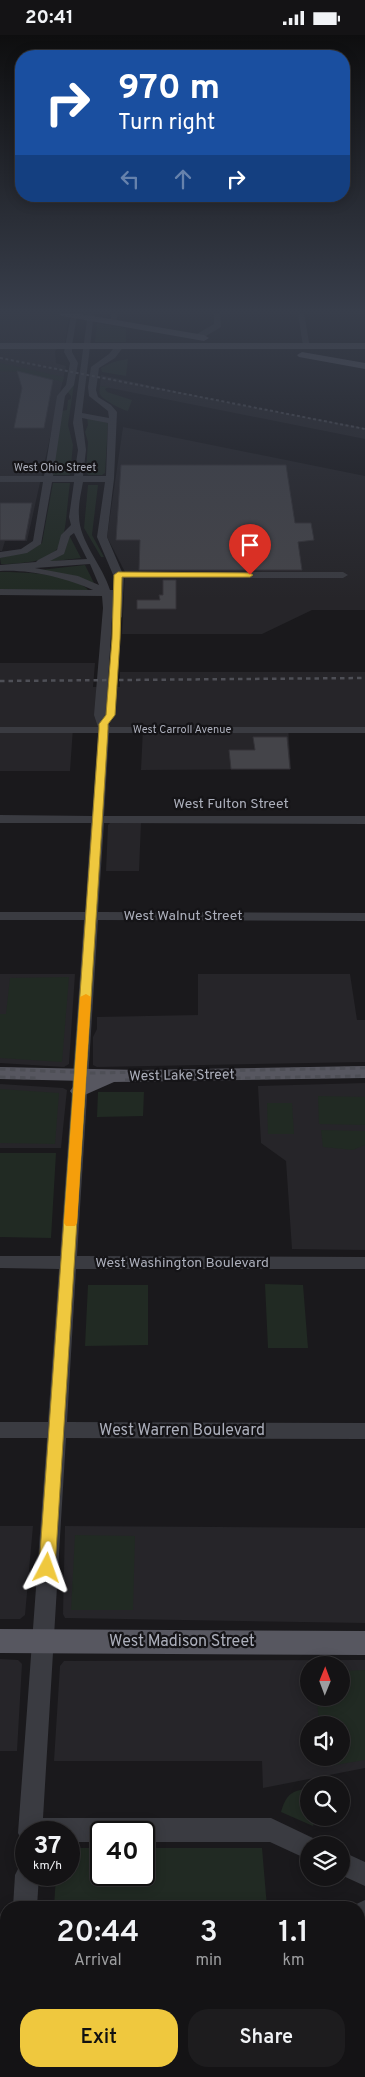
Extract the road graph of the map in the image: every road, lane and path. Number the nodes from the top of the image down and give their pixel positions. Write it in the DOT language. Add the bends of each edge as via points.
graph roads {
  1 [pos="59,408"];
  2 [pos="79,408"];
  3 [pos="112,408"];
  4 [pos="78,415"];
  5 [pos="114,421"];
  6 [pos="0,479"];
  7 [pos="48,479"];
  8 [pos="79,479"];
  9 [pos="110,479"];
  10 [pos="75,527"];
  11 [pos="0,555"];
  12 [pos="94,561"];
  13 [pos="0,568"];
  14 [pos="15,568"];
  15 [pos="118,575"];
  16 [pos="343,575"];
  17 [pos="0,593"];
  18 [pos="107,593"];
  19 [pos="118,593"];
  20 [pos="104,727"];
  21 [pos="0,729"];
  22 [pos="365,730"];
  23 [pos="0,819"];
  24 [pos="98,819"];
  25 [pos="365,819"];
  26 [pos="0,916"];
  27 [pos="91,916"];
  28 [pos="365,917"];
  29 [pos="365,1072"];
  30 [pos="4,1073"];
  31 [pos="80,1078"];
  32 [pos="0,1263"];
  33 [pos="68,1263"];
  34 [pos="365,1263"];
  35 [pos="0,1430"];
  36 [pos="56,1431"];
  37 [pos="365,1431"];
  38 [pos="0,1641"];
  39 [pos="42,1641"];
  40 [pos="365,1643"];
  41 [pos="31,1821"];
  42 [pos="80,1831"];
  43 [pos="300,1844"];
  44 [pos="350,1867"];
  45 [pos="365,1873"];
  46 [pos="26,1886"];
  47 [pos="25,1901"];
  1 -- 7 [label="street"];
  2 -- 4 [label="street"];
  3 -- 5 [label="street"];
  4 -- 5 [label="street"];
  4 -- 8 [label="street" via="82,450"];
  5 -- 9 [label="street"];
  6 -- 7 [label="street, West Ohio Street"];
  7 -- 8 [label="street, West Ohio Street"];
  7 -- 11 [label="street" via="38,542 24,551"];
  8 -- 9 [label="street, West Ohio Street"];
  8 -- 10 [label="street"];
  9 -- 15 [label="street" via="102,537"];
  10 -- 12 [label="street"];
  10 -- 14 [label="street" via="66,535 58,554 42,562"];
  12 -- 14 [label="street"];
  12 -- 18 [label="street"];
  13 -- 14 [label="street"];
  14 -- 18 [label="street" via="75,578"];
  15 -- 16 [label="street"];
  15 -- 19 [label="street"];
  17 -- 18 [label="street"];
  18 -- 19 [label="street"];
  18 -- 20 [label="street" via="100,715"];
  19 -- 20 [label="street" via="111,715"];
  20 -- 21 [label="street, West Carroll Avenue"];
  20 -- 22 [label="street, West Carroll Avenue"];
  20 -- 24 [label="street"];
  23 -- 24 [label="street, West Fulton Street"];
  24 -- 25 [label="street, West Fulton Street"];
  24 -- 27 [label="street"];
  26 -- 27 [label="street, West Walnut Street"];
  27 -- 28 [label="street, West Walnut Street"];
  27 -- 31 [label="street"];
  29 -- 31 [label="main road, West Lake Street"];
  30 -- 31 [label="main road"];
  30 -- 31 [label="main road" via="23,1082"];
  31 -- 33 [label="street"];
  32 -- 33 [label="street, West Washington Boulevard"];
  33 -- 34 [label="street, West Washington Boulevard"];
  33 -- 36 [label="street"];
  35 -- 36 [label="street, West Warren Boulevard"];
  36 -- 37 [label="street, West Warren Boulevard"];
  36 -- 39 [label="street"];
  38 -- 39 [label="main road, West Madison Street"];
  39 -- 40 [label="main road, West Madison Street"];
  39 -- 41 [label="street"];
  42 -- 43 [label="street" via="271,1830"];
  44 -- 45 [label="street"];
  46 -- 47 [label="street"];
}
